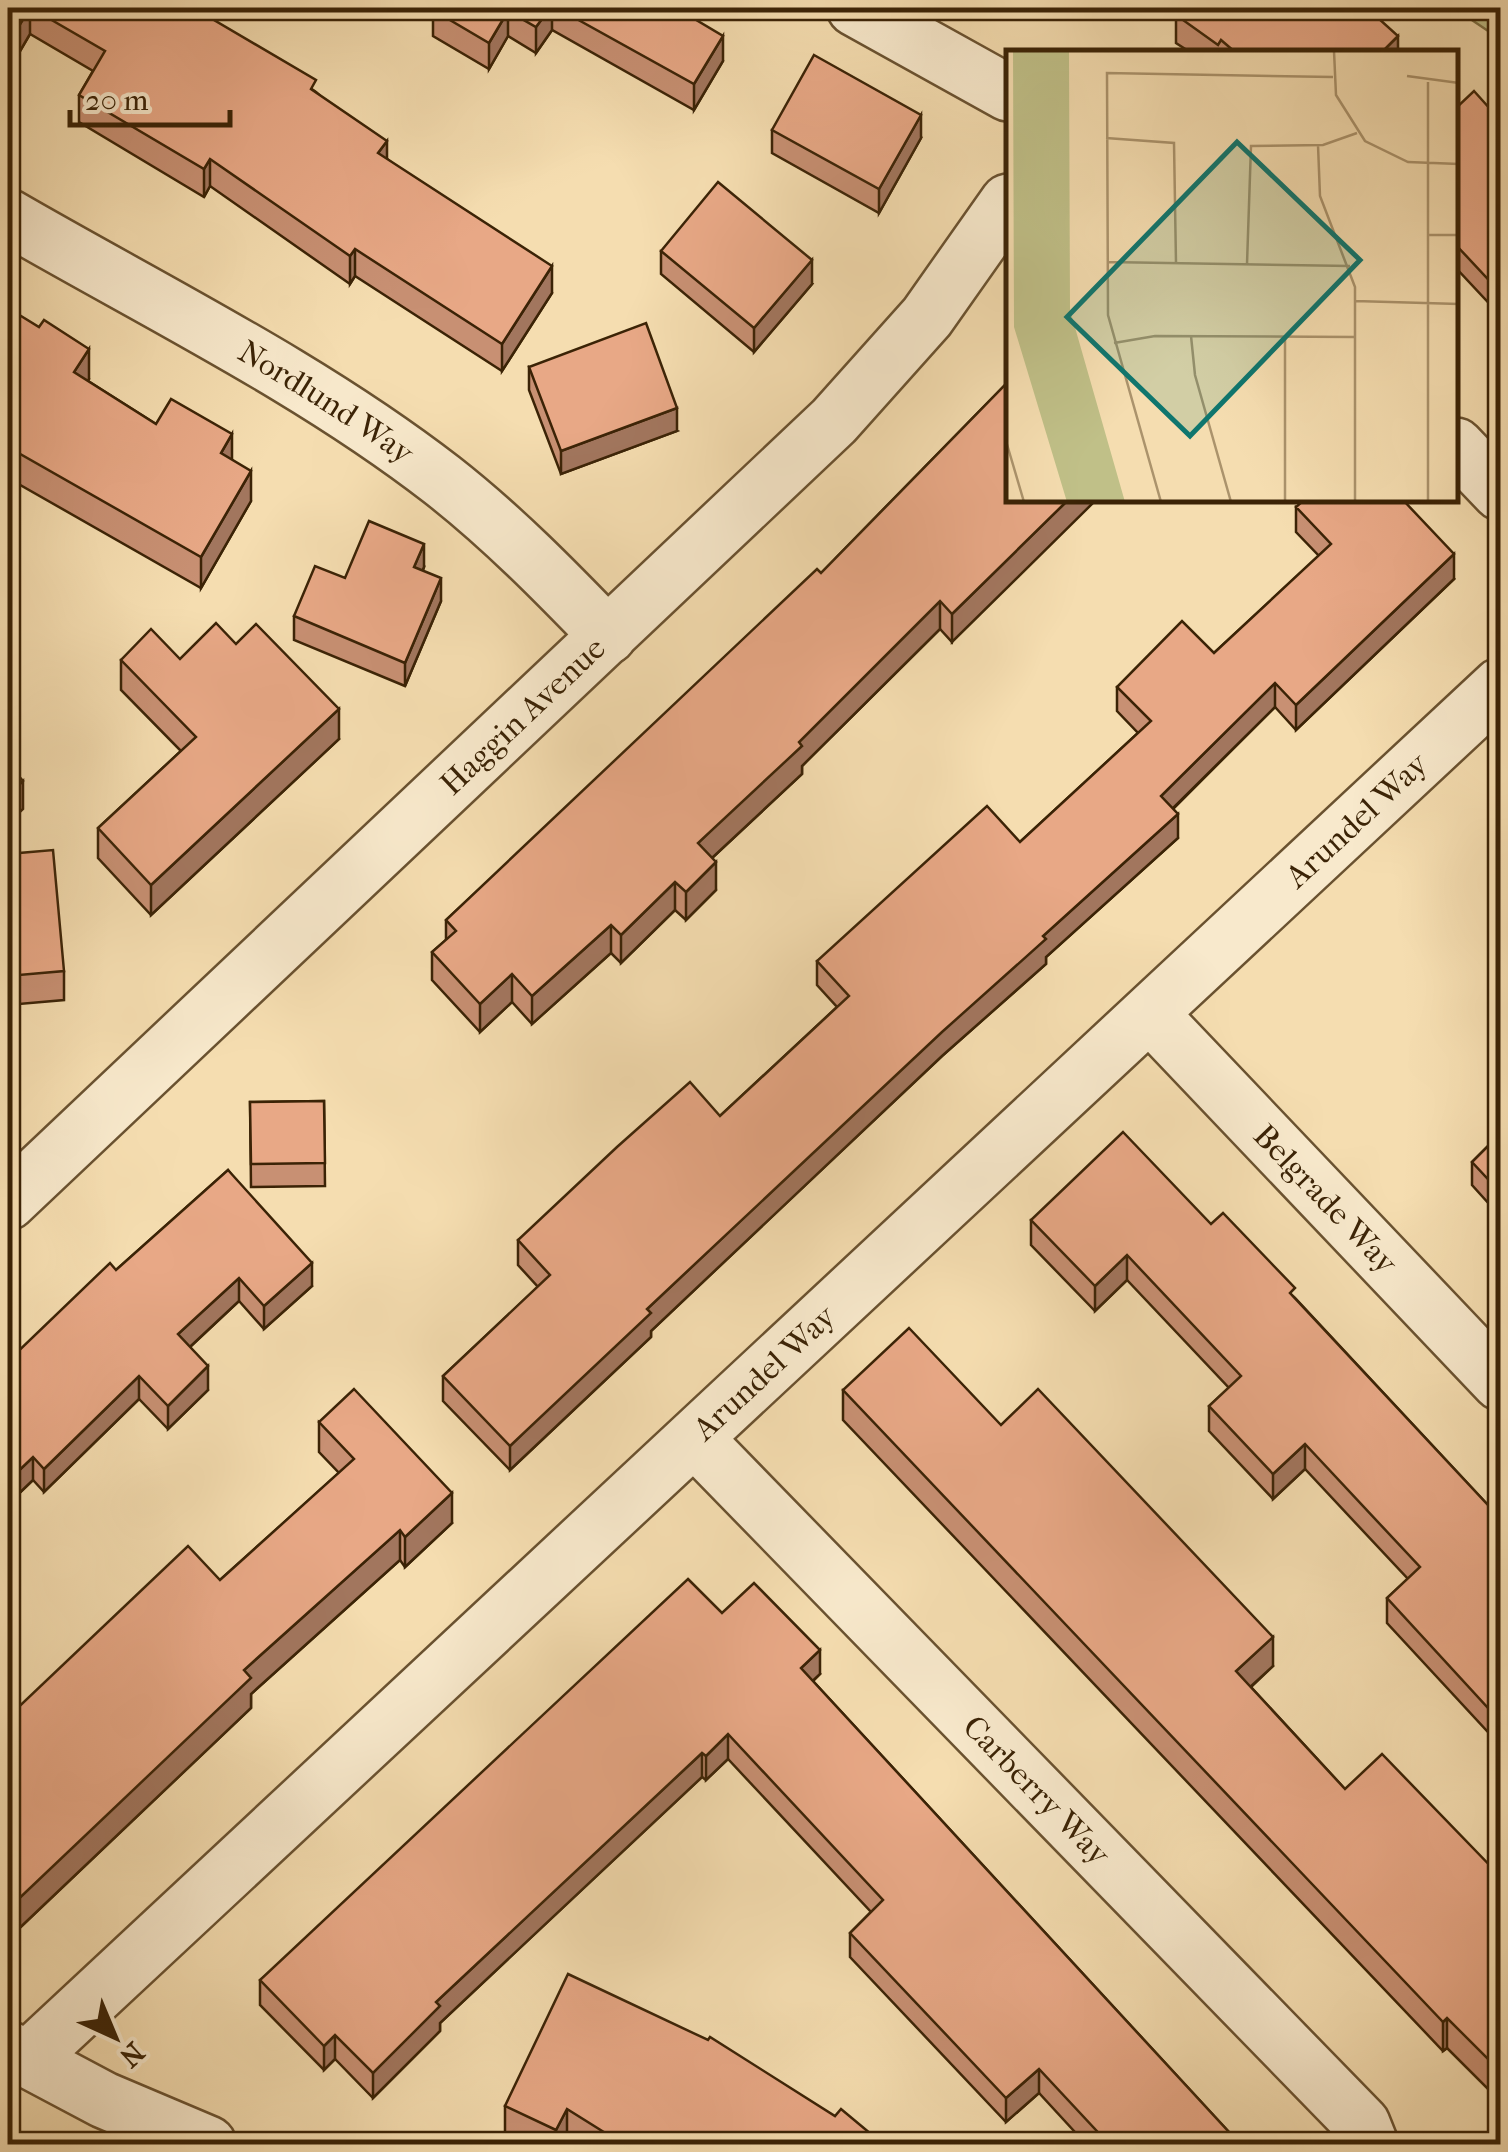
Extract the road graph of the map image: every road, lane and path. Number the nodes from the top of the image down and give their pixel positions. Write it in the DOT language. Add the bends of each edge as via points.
graph roads {
  1 [pos="855,8"];
  2 [pos="1006,93"];
  3 [pos="1006,205"];
  4 [pos="8,217"];
  5 [pos="1458,448"];
  6 [pos="1500,492"];
  7 [pos="608,636"];
  8 [pos="1500,686"];
  9 [pos="1150,1014"];
  10 [pos="8,1202"];
  11 [pos="1500,1382"];
  12 [pos="695,1440"];
  13 [pos="18,2054"];
  14 [pos="208,2144"];
  15 [pos="1370,2144"];
  1 -- 2 [label="street"];
  3 -- 7 [label="street, Haggin Avenue" via="927,316 834,421"];
  4 -- 7 [label="street, Nordlund Way" via="348,414 442,480"];
  5 -- 6 [label="street"];
  7 -- 10 [label="street, Haggin Avenue"];
  8 -- 9 [label="street, Arundel Way"];
  9 -- 11 [label="street, Belgrade Way"];
  9 -- 12 [label="street, Arundel Way"];
  12 -- 13 [label="street, Arundel Way"];
  12 -- 15 [label="street, Carberry Way" via="1362,2124"];
  13 -- 14 [label="street"];
}
